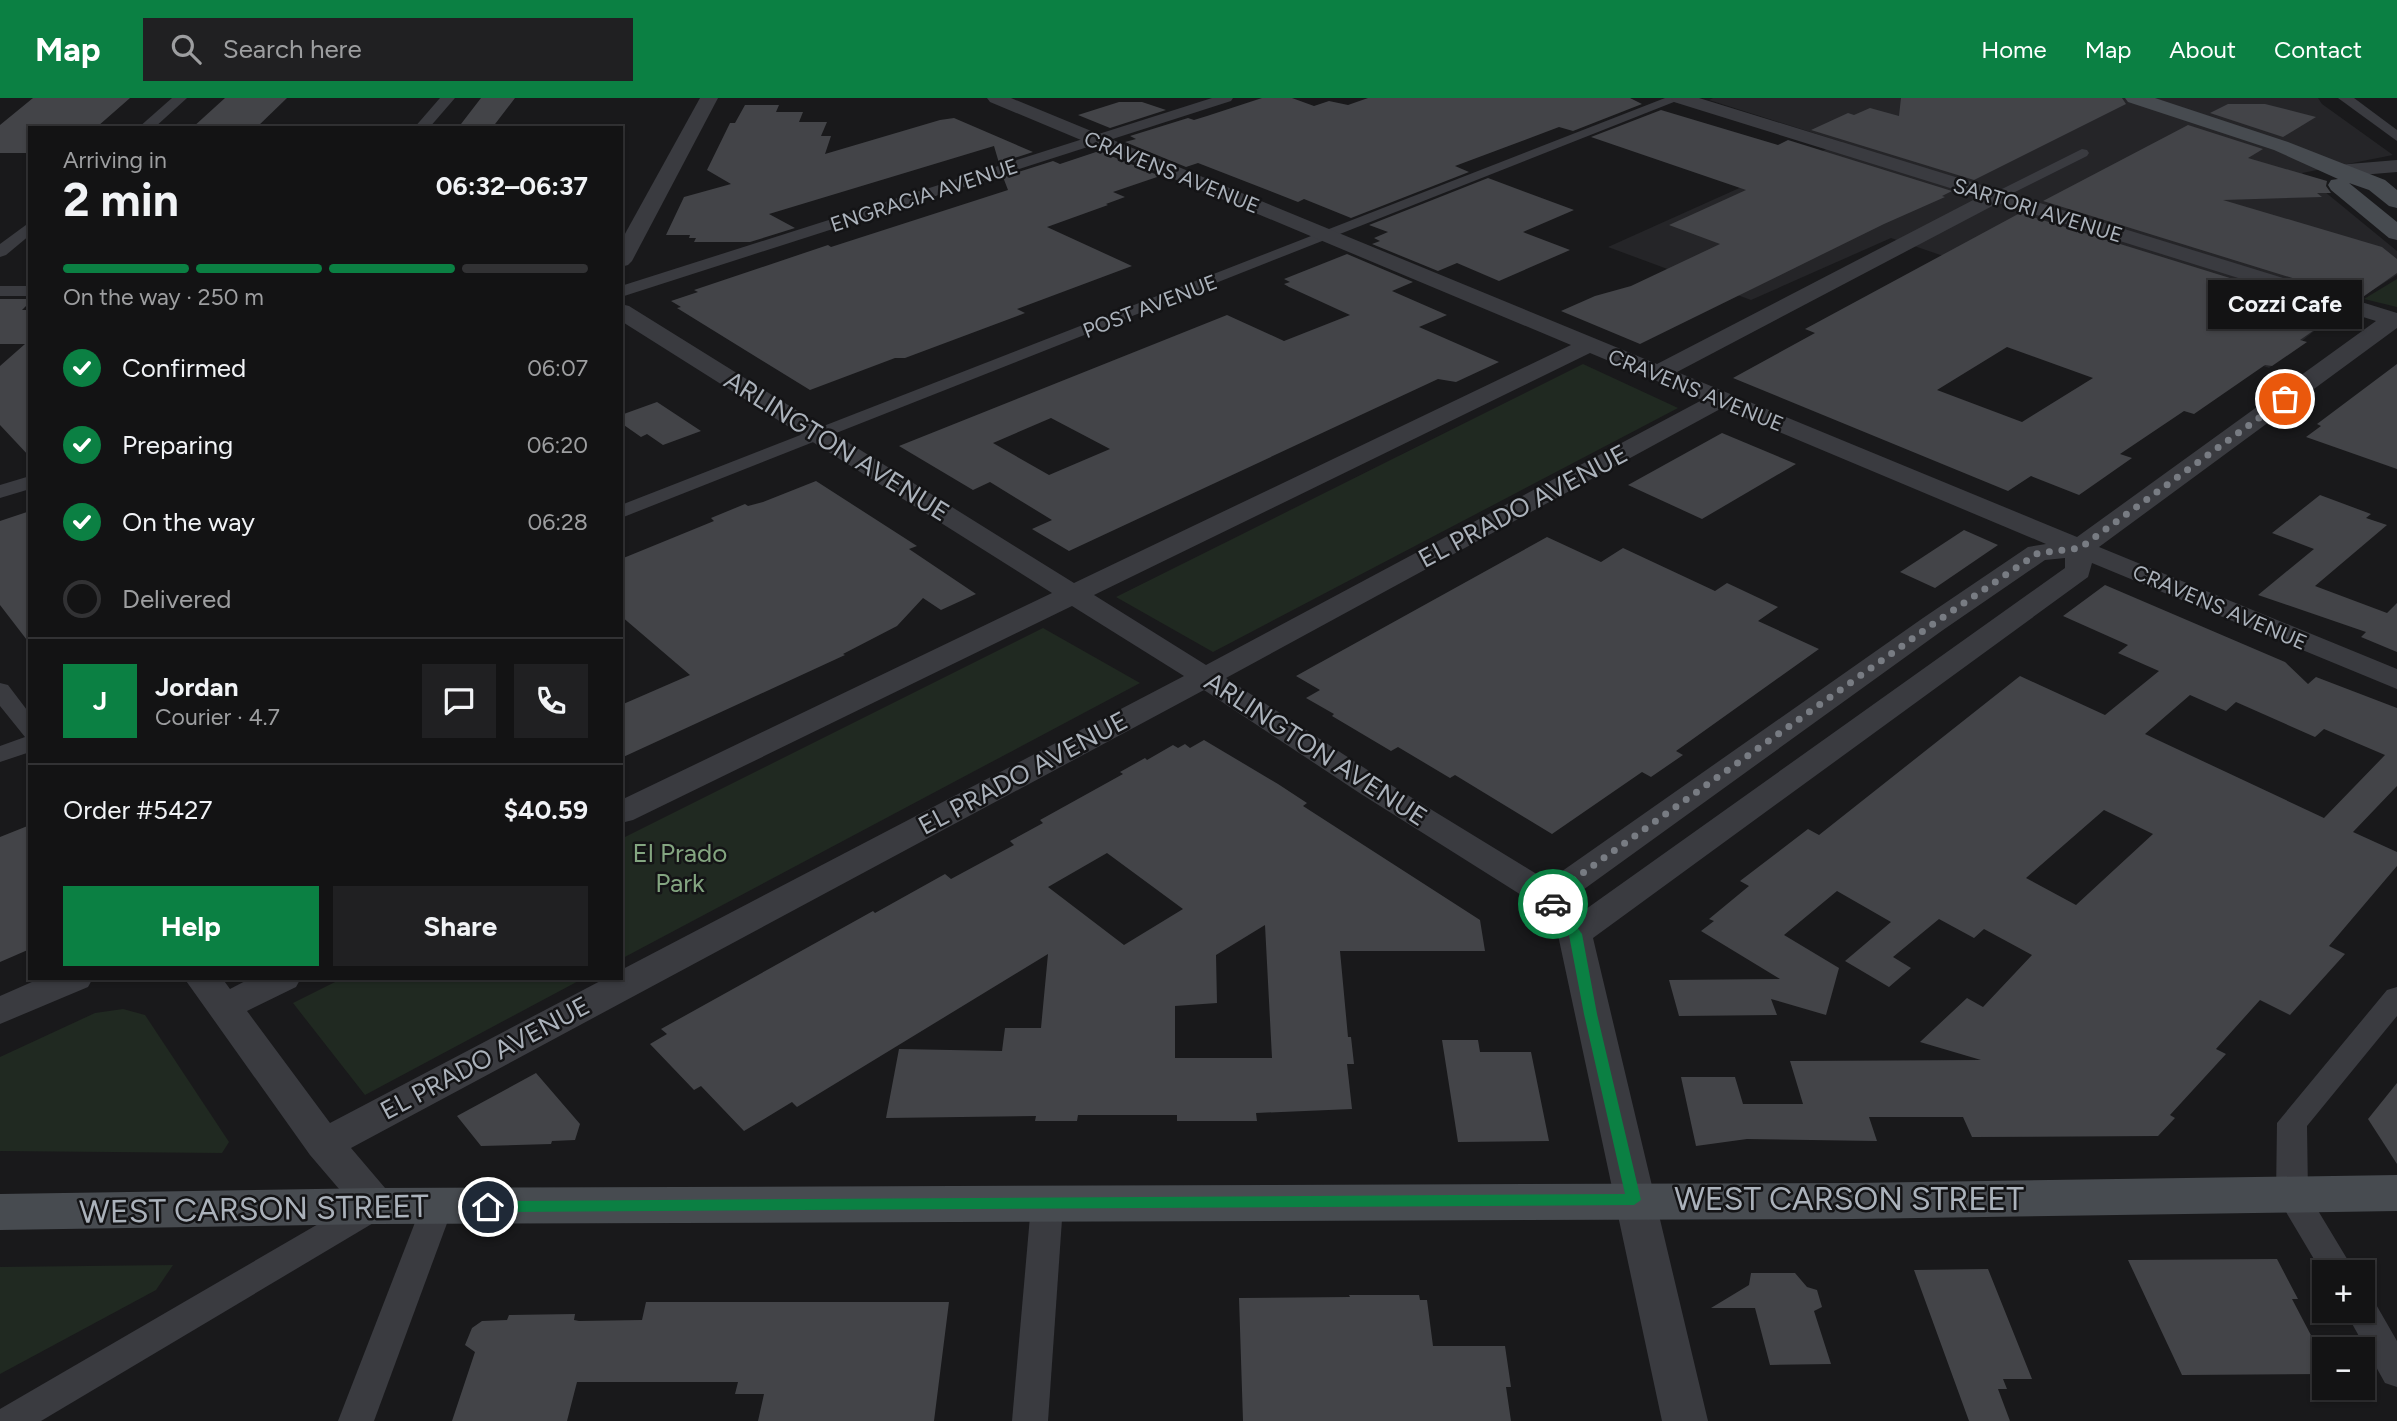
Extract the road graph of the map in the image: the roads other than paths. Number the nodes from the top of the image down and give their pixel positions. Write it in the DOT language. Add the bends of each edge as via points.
graph roads {
  1 [pos="180,98"];
  2 [pos="448,98"];
  3 [pos="709,98"];
  4 [pos="996,98"];
  5 [pos="1226,98"];
  6 [pos="1678,98"];
  7 [pos="2135,98"];
  8 [pos="2345,98"];
  9 [pos="147,126"];
  10 [pos="423,126"];
  11 [pos="2397,137"];
  12 [pos="1095,140"];
  13 [pos="2082,153"];
  14 [pos="2394,167"];
  15 [pos="2337,171"];
  16 [pos="1994,197"];
  17 [pos="2397,201"];
  18 [pos="28,229"];
  19 [pos="2397,233"];
  20 [pos="1328,236"];
  21 [pos="0,252"];
  22 [pos="623,257"];
  23 [pos="0,291"];
  24 [pos="28,291"];
  25 [pos="623,291"];
  26 [pos="623,312"];
  27 [pos="2397,320"];
  28 [pos="1589,345"];
  29 [pos="1656,374"];
  30 [pos="1720,400"];
  31 [pos="820,435"];
  32 [pos="28,483"];
  33 [pos="0,492"];
  34 [pos="623,511"];
  35 [pos="2080,548"];
  36 [pos="1070,594"];
  37 [pos="1205,677"];
  38 [pos="2397,680"];
  39 [pos="0,690"];
  40 [pos="28,728"];
  41 [pos="28,744"];
  42 [pos="0,755"];
  43 [pos="623,812"];
  44 [pos="1549,897"];
  45 [pos="1575,934"];
  46 [pos="70,980"];
  47 [pos="274,980"];
  48 [pos="213,993"];
  49 [pos="2397,997"];
  50 [pos="0,1011"];
  51 [pos="324,1143"];
  52 [pos="2397,1193"];
  53 [pos="2292,1195"];
  54 [pos="1634,1200"];
  55 [pos="1047,1205"];
  56 [pos="377,1206"];
  57 [pos="437,1207"];
  58 [pos="0,1212"];
  59 [pos="2332,1260"];
  60 [pos="2369,1323"];
  61 [pos="2397,1372"];
  62 [pos="10,1421"];
  63 [pos="356,1421"];
  64 [pos="1030,1421"];
  65 [pos="1685,1421"];
  1 -- 9 [label="street"];
  2 -- 10 [label="street"];
  3 -- 22 [label="street"];
  4 -- 12 [label="street, CRAVENS AVENUE"];
  5 -- 12 [label="street, ENGRACIA AVENUE"];
  6 -- 16 [label="street, SARTORI AVENUE"];
  6 -- 20 [label="street, POST AVENUE"];
  7 -- 15 [label="main road" via="2281,146"];
  8 -- 11 [label="street"];
  12 -- 20 [label="street, CRAVENS AVENUE"];
  12 -- 25 [label="street, ENGRACIA AVENUE"];
  13 -- 16 [label="street"];
  14 -- 15 [label="street"];
  15 -- 17 [label="main road" via="2377,185"];
  15 -- 19 [label="main road" via="2339,186"];
  16 -- 27 [label="street, SARTORI AVENUE"];
  16 -- 29 [label="street"];
  18 -- 21 [label="street"];
  20 -- 28 [label="street, CRAVENS AVENUE"];
  20 -- 31 [label="street, POST AVENUE"];
  23 -- 24 [label="street"];
  26 -- 31 [label="street, ARLINGTON AVENUE"];
  27 -- 35 [label="street"];
  28 -- 29 [label="street, CRAVENS AVENUE"];
  28 -- 36 [label="street"];
  29 -- 30 [label="street, CRAVENS AVENUE"];
  30 -- 35 [label="street, CRAVENS AVENUE"];
  30 -- 37 [label="street, EL PRADO AVENUE"];
  31 -- 34 [label="street, POST AVENUE"];
  31 -- 36 [label="street, ARLINGTON AVENUE"];
  32 -- 33 [label="street"];
  35 -- 38 [label="street, CRAVENS AVENUE"];
  35 -- 44 [label="street" via="2038,553"];
  35 -- 45 [label="street" via="2078,571"];
  36 -- 37 [label="street, ARLINGTON AVENUE"];
  36 -- 43 [label="street"];
  37 -- 44 [label="street, ARLINGTON AVENUE"];
  37 -- 51 [label="street, EL PRADO AVENUE"];
  39 -- 40 [label="street"];
  41 -- 42 [label="street"];
  44 -- 45 [label="street, ARLINGTON AVENUE"];
  45 -- 54 [label="street, ARLINGTON AVENUE"];
  46 -- 50 [label="street"];
  47 -- 48 [label="street"];
  48 -- 51 [label="street"];
  49 -- 53 [label="street" via="2292,1123"];
  51 -- 56 [label="street"];
  52 -- 53 [label="main road, WEST CARSON STREET"];
  53 -- 54 [label="main road, WEST CARSON STREET"];
  53 -- 59 [label="street"];
  54 -- 55 [label="main road, WEST CARSON STREET"];
  54 -- 65 [label="street, ARLINGTON AVENUE"];
  55 -- 57 [label="main road, WEST CARSON STREET"];
  55 -- 64 [label="street"];
  56 -- 57 [label="main road, WEST CARSON STREET"];
  56 -- 58 [label="main road, WEST CARSON STREET"];
  56 -- 62 [label="street"];
  57 -- 63 [label="street"];
  60 -- 61 [label="street"];
}
